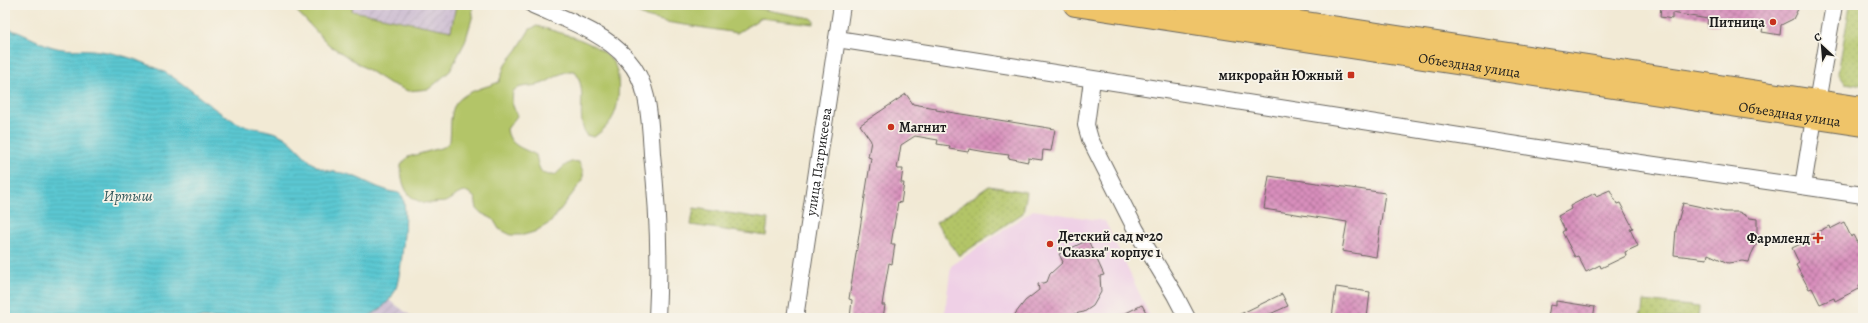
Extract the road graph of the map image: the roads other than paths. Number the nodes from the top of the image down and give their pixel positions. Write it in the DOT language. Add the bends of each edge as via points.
graph roads {
  1 [pos="533,5"];
  2 [pos="842,5"];
  3 [pos="1076,5"];
  4 [pos="1187,5"];
  5 [pos="1834,5"];
  6 [pos="1158,11"];
  7 [pos="837,39"];
  8 [pos="1092,80"];
  9 [pos="1863,108"];
  10 [pos="1816,110"];
  11 [pos="1863,125"];
  12 [pos="1804,186"];
  13 [pos="1863,195"];
  14 [pos="657,318"];
  15 [pos="795,318"];
  16 [pos="1187,318"];
  1 -- 14 [label="street" via="576,24 617,50 635,69 641,82 649,114 656,198"];
  2 -- 7 [label="street, улица Патрикеева"];
  3 -- 6 [label="main road, Объездная улица"];
  4 -- 10 [label="main road, Объездная улица"];
  5 -- 10 [label="street"];
  6 -- 10 [label="main road, Объездная улица"];
  7 -- 8 [label="street"];
  7 -- 15 [label="street, улица Патрикеева"];
  8 -- 12 [label="street"];
  8 -- 16 [label="street" via="1086,125 1090,139 1136,230 1176,295"];
  9 -- 10 [label="main road, Объездная улица"];
  10 -- 11 [label="main road, Объездная улица"];
  10 -- 12 [label="street"];
  12 -- 13 [label="street"];
}
